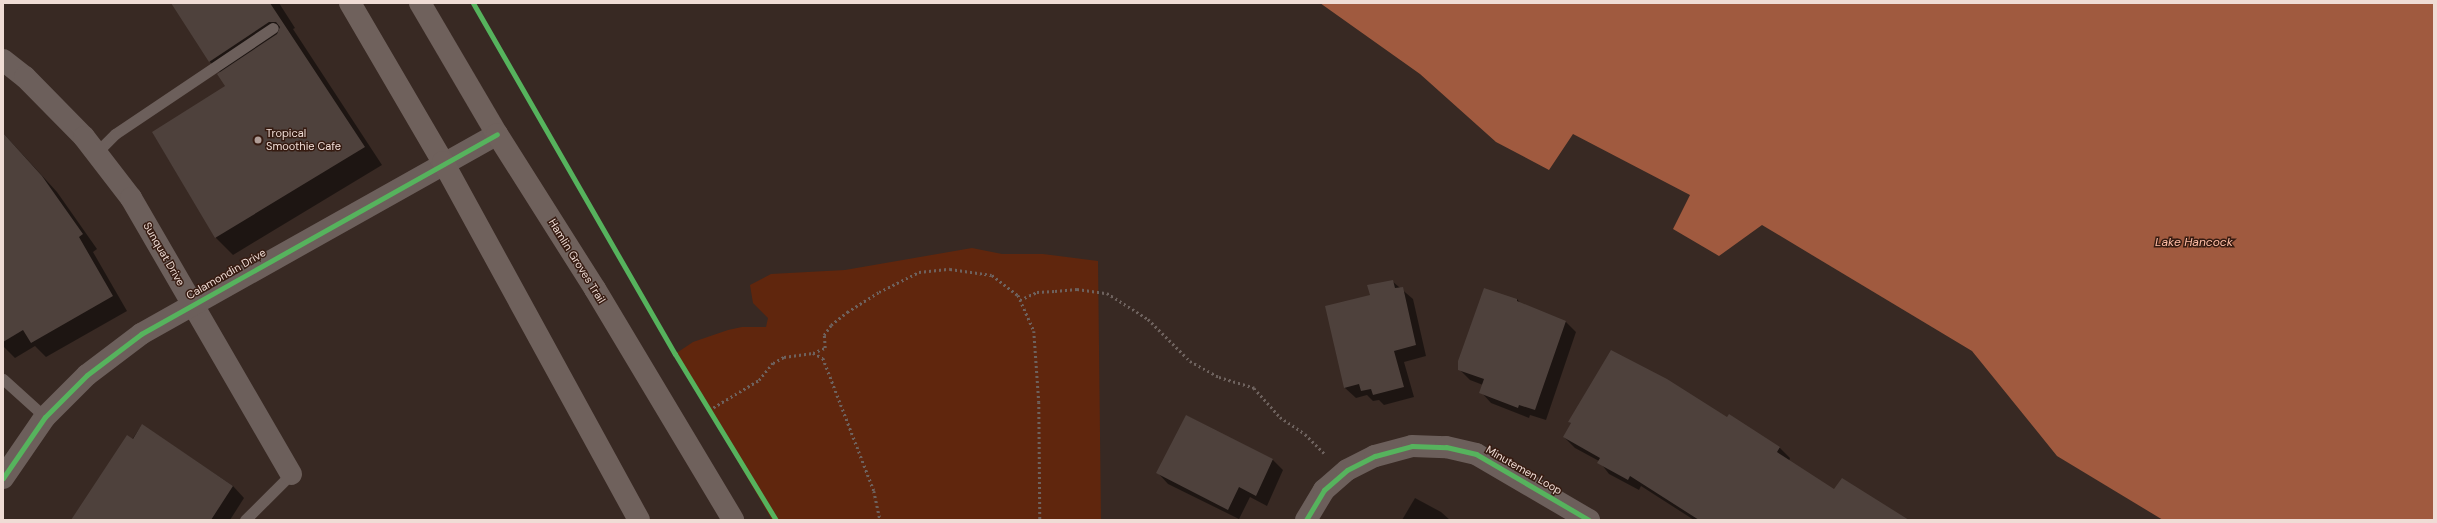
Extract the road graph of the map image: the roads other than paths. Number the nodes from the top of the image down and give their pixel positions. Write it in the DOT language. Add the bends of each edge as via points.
graph roads {
  1 [pos="350,3"];
  2 [pos="420,3"];
  3 [pos="273,28"];
  4 [pos="3,60"];
  5 [pos="497,134"];
  6 [pos="96,153"];
  7 [pos="443,162"];
  8 [pos="194,305"];
  9 [pos="3,379"];
  10 [pos="45,417"];
  11 [pos="291,474"];
  12 [pos="3,478"];
  13 [pos="245,520"];
  14 [pos="639,520"];
  15 [pos="733,520"];
  16 [pos="1306,520"];
  17 [pos="1589,520"];
  1 -- 7 [label="main road"];
  2 -- 5 [label="main road, Hamlin Groves Trail"];
  3 -- 6 [label="lane" via="115,134"];
  4 -- 6 [label="street, Sunquat Drive" via="26,77"];
  5 -- 7 [label="street, Calamondin Drive"];
  5 -- 15 [label="main road, Hamlin Groves Trail" via="596,289"];
  6 -- 8 [label="street, Sunquat Drive" via="130,198"];
  7 -- 8 [label="street, Calamondin Drive"];
  7 -- 14 [label="main road"];
  8 -- 10 [label="street, Calamondin Drive" via="141,334 86,375"];
  8 -- 11 [label="street, Sunquat Drive"];
  9 -- 10 [label="lane"];
  10 -- 12 [label="street, Calamondin Drive"];
  11 -- 13 [label="lane"];
  16 -- 17 [label="street, Minutemen Loop" via="1324,490 1347,470 1375,456 1412,446 1446,447 1476,454"];
}
